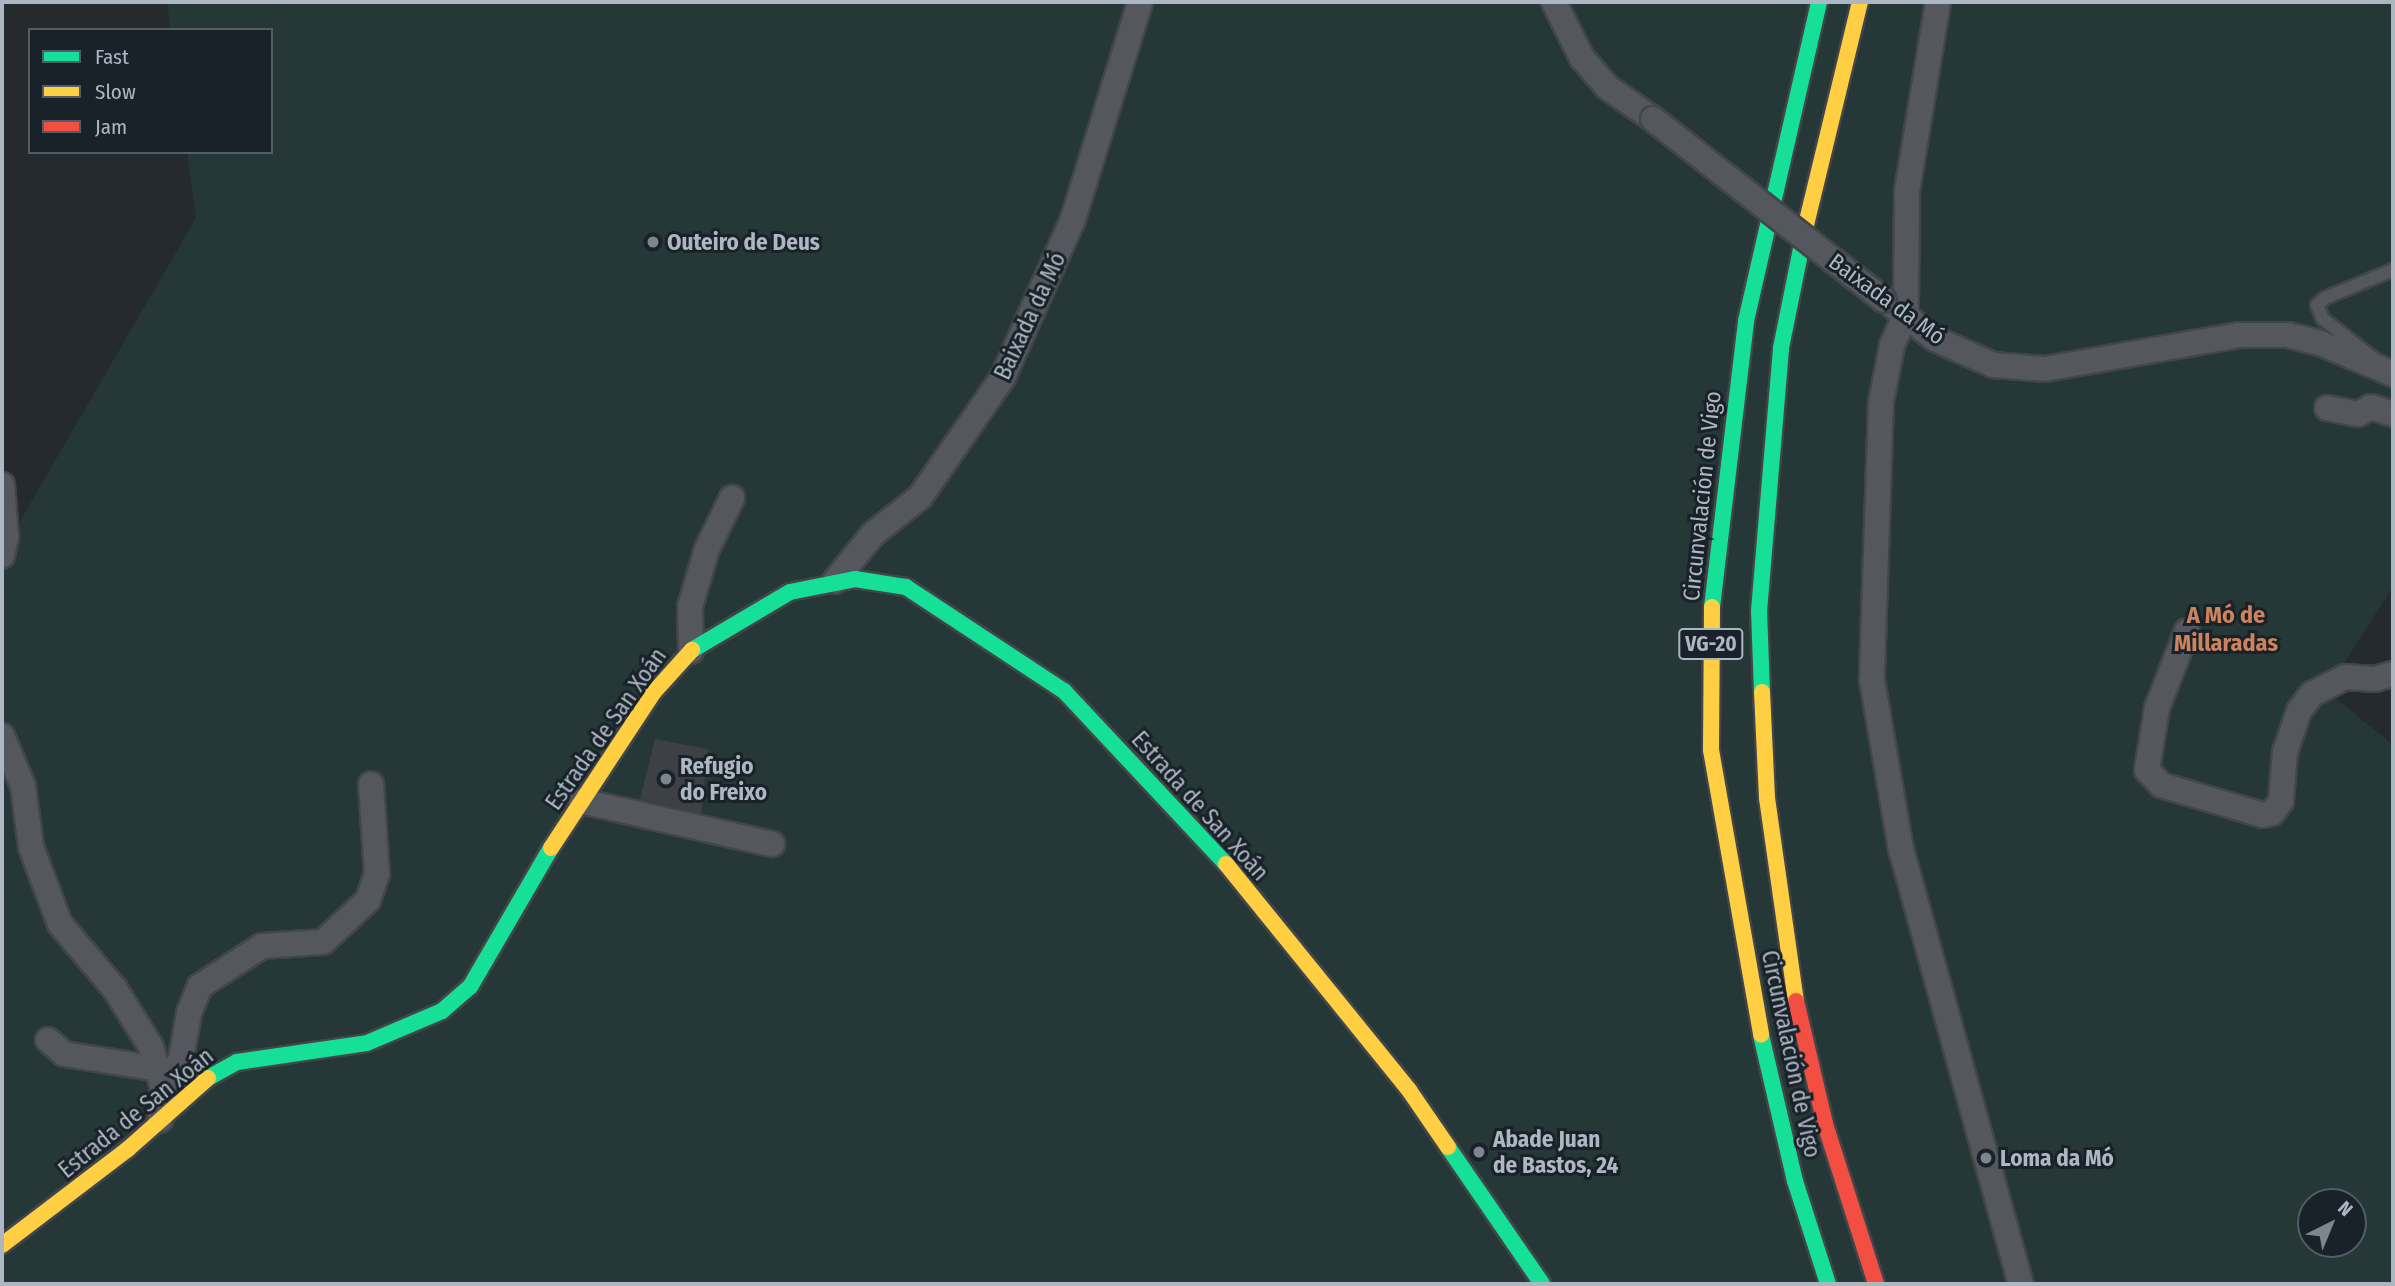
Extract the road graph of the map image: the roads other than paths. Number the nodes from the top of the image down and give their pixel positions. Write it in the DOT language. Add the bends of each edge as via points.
graph roads {
  1 [pos="1140,2"];
  2 [pos="1554,2"];
  3 [pos="1819,2"];
  4 [pos="1860,2"];
  5 [pos="1938,2"];
  6 [pos="2393,270"];
  7 [pos="1906,314"];
  8 [pos="2388,371"];
  9 [pos="2327,408"];
  10 [pos="2393,414"];
  11 [pos="2,485"];
  12 [pos="732,498"];
  13 [pos="2,556"];
  14 [pos="835,581"];
  15 [pos="2188,631"];
  16 [pos="691,651"];
  17 [pos="2393,674"];
  18 [pos="2,736"];
  19 [pos="371,785"];
  20 [pos="581,801"];
  21 [pos="772,844"];
  22 [pos="48,1040"];
  23 [pos="161,1079"];
  24 [pos="160,1120"];
  25 [pos="2,1245"];
  26 [pos="1542,1284"];
  27 [pos="1828,1284"];
  28 [pos="1876,1284"];
  29 [pos="2021,1284"];
  1 -- 14 [label="street, Baixada da Mó" via="1073,219 1003,377 920,497 873,534"];
  2 -- 7 [label="street, Baixada da Mó, bridge" via="1582,58 1599,78"];
  3 -- 27 [label="main road, Circunvalación de Vigo / VG-20" via="1746,321 1712,578 1711,751 1755,1011 1795,1181"];
  4 -- 28 [label="main road, Circunvalación de Vigo / VG-20" via="1795,270 1782,348 1759,611 1767,798 1778,897 1825,1124"];
  5 -- 7 [label="street" via="1907,192"];
  6 -- 8 [label="lane" via="2317,305 2323,319"];
  7 -- 8 [label="street, Baixada da Mó" via="1935,339 1993,365 2045,369 2239,335 2288,335"];
  7 -- 29 [label="street" via="1892,346 1881,402 1872,680 1904,861"];
  9 -- 10 [label="street" via="2358,415 2371,407"];
  11 -- 13 [label="street" via="6,537"];
  12 -- 16 [label="street" via="707,549 690,607"];
  14 -- 16 [label="main road, Estrada de San Xoán" via="790,592 729,621"];
  14 -- 26 [label="main road, Estrada de San Xoán" via="855,579 906,587 1064,691 1211,845 1409,1090"];
  15 -- 17 [label="street" via="2157,708 2147,770 2161,785 2263,815 2272,813 2281,802 2285,752 2299,711 2312,694 2345,677 2375,679"];
  16 -- 20 [label="main road, Estrada de San Xoán" via="654,692"];
  18 -- 23 [label="street" via="23,786 31,847 60,924 134,1016"];
  19 -- 23 [label="street" via="377,874 368,900 323,942 262,946 200,986 189,1013 181,1059"];
  20 -- 21 [label="street"];
  20 -- 24 [label="main road, Estrada de San Xoán" via="537,869 491,956 470,987 442,1011 368,1043 237,1062 210,1077"];
  22 -- 23 [label="street" via="64,1054"];
  23 -- 24 [label="street"];
  24 -- 25 [label="main road, Estrada de San Xoán"];
}
